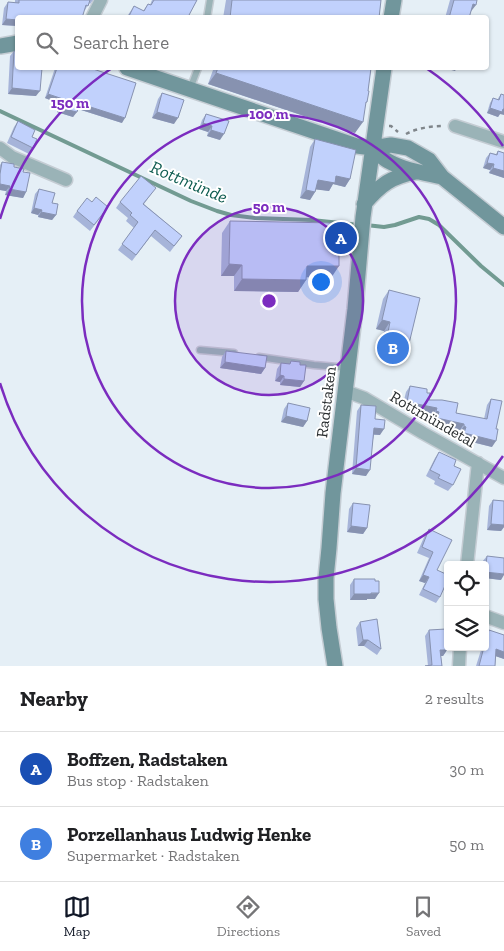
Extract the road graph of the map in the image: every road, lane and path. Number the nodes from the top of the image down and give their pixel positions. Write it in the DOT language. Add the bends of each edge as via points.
graph roads {
  1 [pos="101,0"];
  2 [pos="210,0"];
  3 [pos="394,0"];
  4 [pos="94,15"];
  5 [pos="208,15"];
  6 [pos="392,15"];
  7 [pos="15,44"];
  8 [pos="0,46"];
  9 [pos="133,70"];
  10 [pos="197,70"];
  11 [pos="384,70"];
  12 [pos="190,89"];
  13 [pos="391,126"];
  14 [pos="455,126"];
  15 [pos="504,142"];
  16 [pos="0,148"];
  17 [pos="372,148"];
  18 [pos="416,172"];
  19 [pos="442,177"];
  20 [pos="66,180"];
  21 [pos="364,210"];
  22 [pos="504,227"];
  23 [pos="200,350"];
  24 [pos="239,354"];
  25 [pos="248,355"];
  26 [pos="348,368"];
  27 [pos="345,391"];
  28 [pos="478,463"];
  29 [pos="504,478"];
  30 [pos="467,561"];
  31 [pos="489,617"];
  32 [pos="504,623"];
  33 [pos="460,651"];
  34 [pos="334,663"];
  35 [pos="459,666"];
  1 -- 4 [label="street"];
  2 -- 5 [label="lane"];
  3 -- 6 [label="main road"];
  7 -- 8 [label="main road"];
  9 -- 12 [label="main road"];
  10 -- 12 [label="lane"];
  11 -- 17 [label="main road, Radstaken"];
  12 -- 17 [label="main road" via="350,144"];
  13 -- 14 [label="path" via="404,135 419,129"];
  14 -- 15 [label="street"];
  16 -- 20 [label="street" via="12,157"];
  17 -- 18 [label="main road" via="386,160"];
  17 -- 19 [label="main road" via="390,144 408,148 430,160"];
  17 -- 21 [label="main road, Radstaken"];
  18 -- 19 [label="main road"];
  18 -- 21 [label="main road" via="381,186"];
  19 -- 22 [label="main road"];
  21 -- 26 [label="main road, Radstaken"];
  23 -- 24 [label="lane"];
  25 -- 26 [label="lane"];
  26 -- 27 [label="main road, Radstaken"];
  27 -- 28 [label="street, Rottmündetal" via="364,398"];
  27 -- 34 [label="main road, Radstaken" via="326,578"];
  28 -- 29 [label="street, Rottmündetal"];
  28 -- 30 [label="street"];
  31 -- 32 [label="street"];
  33 -- 35 [label="street"];
}
